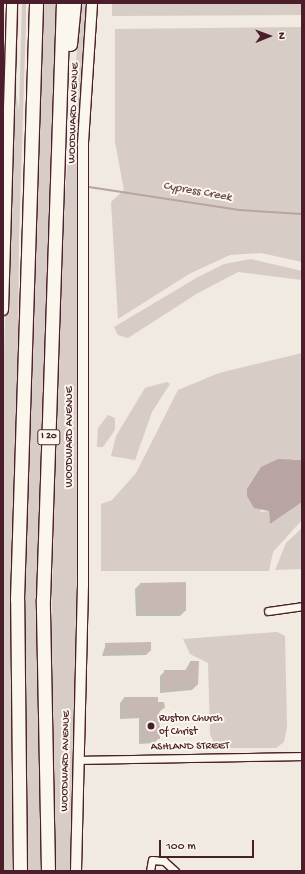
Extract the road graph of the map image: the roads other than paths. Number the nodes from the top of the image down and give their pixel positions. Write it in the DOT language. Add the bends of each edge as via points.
graph roads {
  1 [pos="12,3"];
  2 [pos="31,3"];
  3 [pos="36,3"];
  4 [pos="63,3"];
  5 [pos="74,3"];
  6 [pos="92,3"];
  7 [pos="8,38"];
  8 [pos="33,107"];
  9 [pos="60,131"];
  10 [pos="3,310"];
  11 [pos="302,606"];
  12 [pos="268,611"];
  13 [pos="302,756"];
  14 [pos="78,760"];
  15 [pos="20,871"];
  16 [pos="48,871"];
  17 [pos="76,871"];
  18 [pos="150,871"];
  19 [pos="175,871"];
  1 -- 7 [label="main road"];
  2 -- 8 [label="highway"];
  3 -- 8 [label="highway, I 20"];
  4 -- 9 [label="highway, I 20"];
  5 -- 9 [label="highway"];
  6 -- 14 [label="main road, WOODWARD AVENUE" via="83,143 83,585"];
  7 -- 10 [label="main road"];
  8 -- 15 [label="highway, I 20" via="17,599"];
  9 -- 16 [label="highway, I 20" via="43,599"];
  11 -- 12 [label="street"];
  13 -- 14 [label="street, ASHLAND STREET"];
  14 -- 17 [label="main road, WOODWARD AVENUE"];
  18 -- 19 [label="street" via="152,860 164,861"];
}
